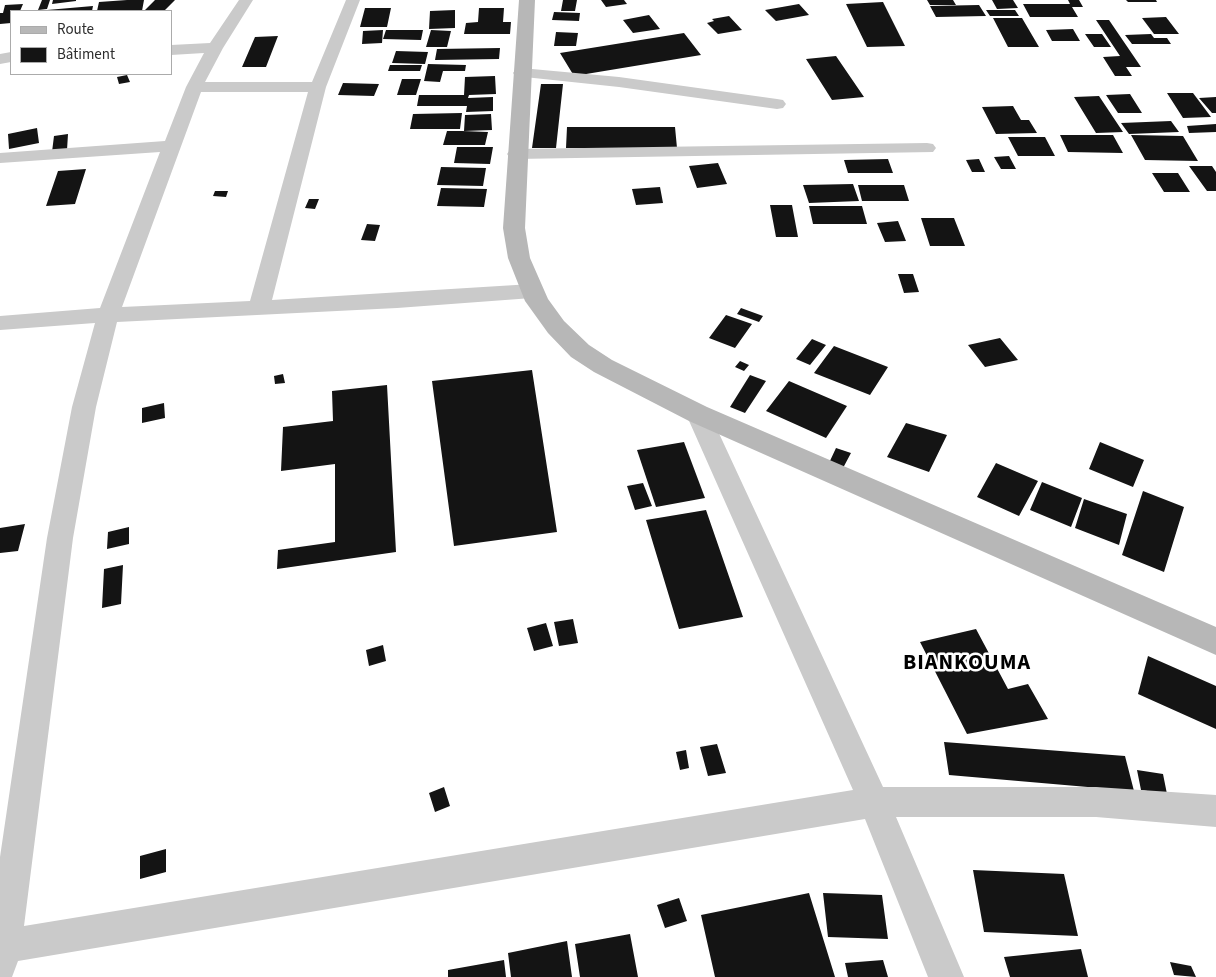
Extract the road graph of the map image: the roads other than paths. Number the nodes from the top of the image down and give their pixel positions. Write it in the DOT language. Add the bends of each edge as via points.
graph roads {
  1 [pos="246,0"];
  2 [pos="353,0"];
  3 [pos="527,0"];
  4 [pos="215,48"];
  5 [pos="172,50"];
  6 [pos="521,73"];
  7 [pos="194,87"];
  8 [pos="318,87"];
  9 [pos="777,104"];
  10 [pos="172,146"];
  11 [pos="927,148"];
  12 [pos="516,154"];
  13 [pos="0,158"];
  14 [pos="532,290"];
  15 [pos="259,308"];
  16 [pos="108,315"];
  17 [pos="0,323"];
  18 [pos="698,414"];
  19 [pos="1216,641"];
  20 [pos="874,802"];
  21 [pos="1216,811"];
  22 [pos="1,953"];
  23 [pos="946,977"];
  1 -- 4 [label="street"];
  2 -- 8 [label="street"];
  3 -- 6 [label="street"];
  4 -- 5 [label="street"];
  4 -- 7 [label="street"];
  6 -- 9 [label="street" via="619,82"];
  6 -- 12 [label="street"];
  7 -- 8 [label="street"];
  7 -- 10 [label="street"];
  8 -- 15 [label="street"];
  10 -- 13 [label="street"];
  10 -- 16 [label="street"];
  11 -- 12 [label="street"];
  12 -- 14 [label="street" via="514,228 520,258"];
  14 -- 15 [label="street" via="397,302"];
  14 -- 18 [label="street" via="556,327 580,352"];
  15 -- 16 [label="street"];
  16 -- 17 [label="street"];
  16 -- 22 [label="street" via="84,407 60,538"];
  18 -- 19 [label="street"];
  18 -- 20 [label="street"];
  20 -- 21 [label="street" via="1096,802"];
  20 -- 22 [label="street"];
  20 -- 23 [label="street"];
}
